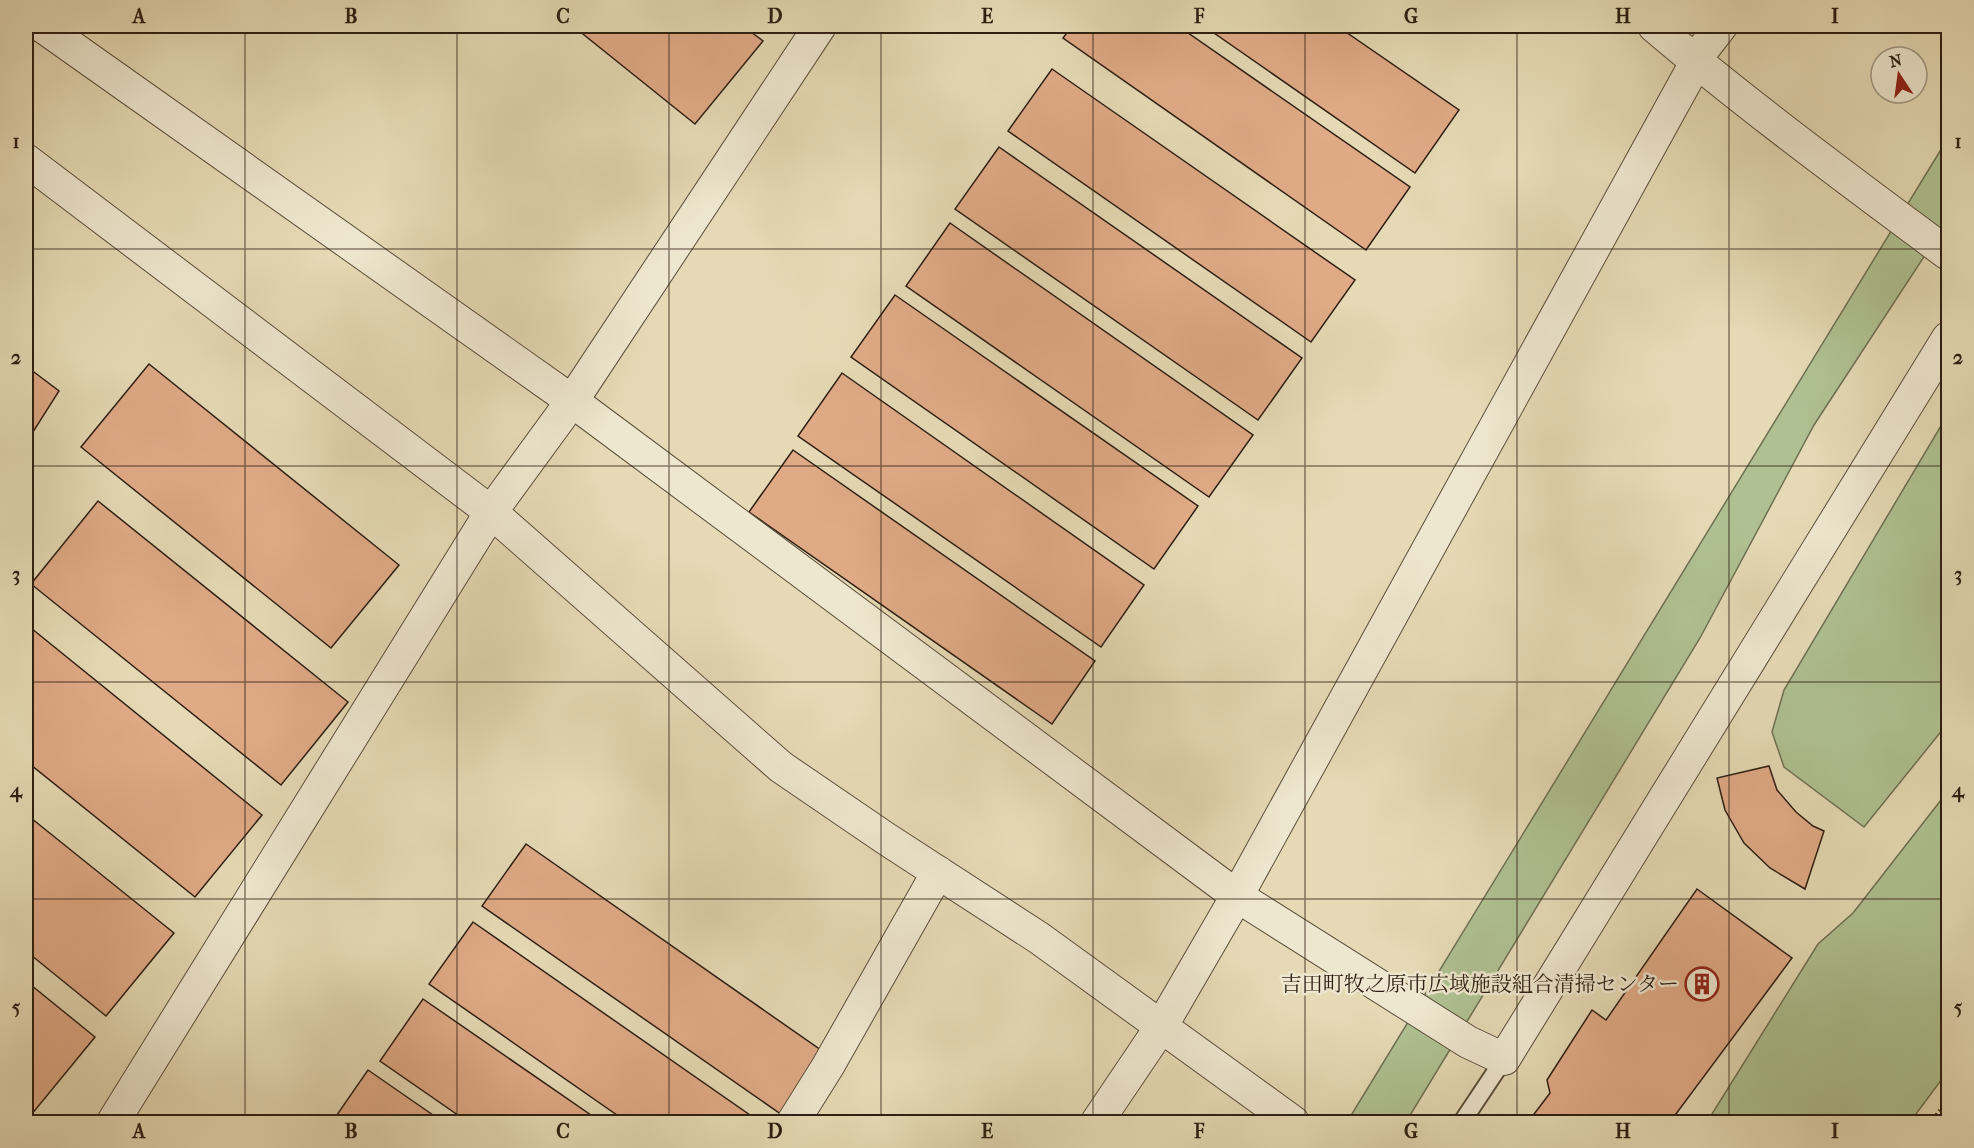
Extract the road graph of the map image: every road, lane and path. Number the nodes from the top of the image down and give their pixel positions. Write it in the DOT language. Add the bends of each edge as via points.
graph roads {
  1 [pos="42,26"];
  2 [pos="820,26"];
  3 [pos="1654,26"];
  4 [pos="1720,26"];
  5 [pos="1697,63"];
  6 [pos="26,160"];
  7 [pos="1948,254"];
  8 [pos="1948,338"];
  9 [pos="572,401"];
  10 [pos="491,512"];
  11 [pos="938,872"];
  12 [pos="1237,896"];
  13 [pos="1161,1026"];
  14 [pos="1504,1059"];
  15 [pos="1948,1100"];
  16 [pos="113,1122"];
  17 [pos="793,1122"];
  18 [pos="1097,1122"];
  19 [pos="1293,1122"];
  20 [pos="1462,1122"];
  21 [pos="1931,1122"];
  1 -- 9 [label="street"];
  2 -- 9 [label="street"];
  3 -- 5 [label="street"];
  4 -- 5 [label="street"];
  5 -- 7 [label="street"];
  5 -- 12 [label="street"];
  6 -- 10 [label="street"];
  8 -- 14 [label="street"];
  9 -- 10 [label="street"];
  9 -- 12 [label="street"];
  10 -- 11 [label="street" via="782,767"];
  10 -- 16 [label="street"];
  11 -- 13 [label="street" via="1039,938"];
  11 -- 17 [label="street"];
  12 -- 13 [label="street"];
  12 -- 14 [label="street" via="1468,1042"];
  13 -- 18 [label="street"];
  13 -- 19 [label="street"];
  14 -- 20 [label="lane"];
  15 -- 21 [label="path"];
}
